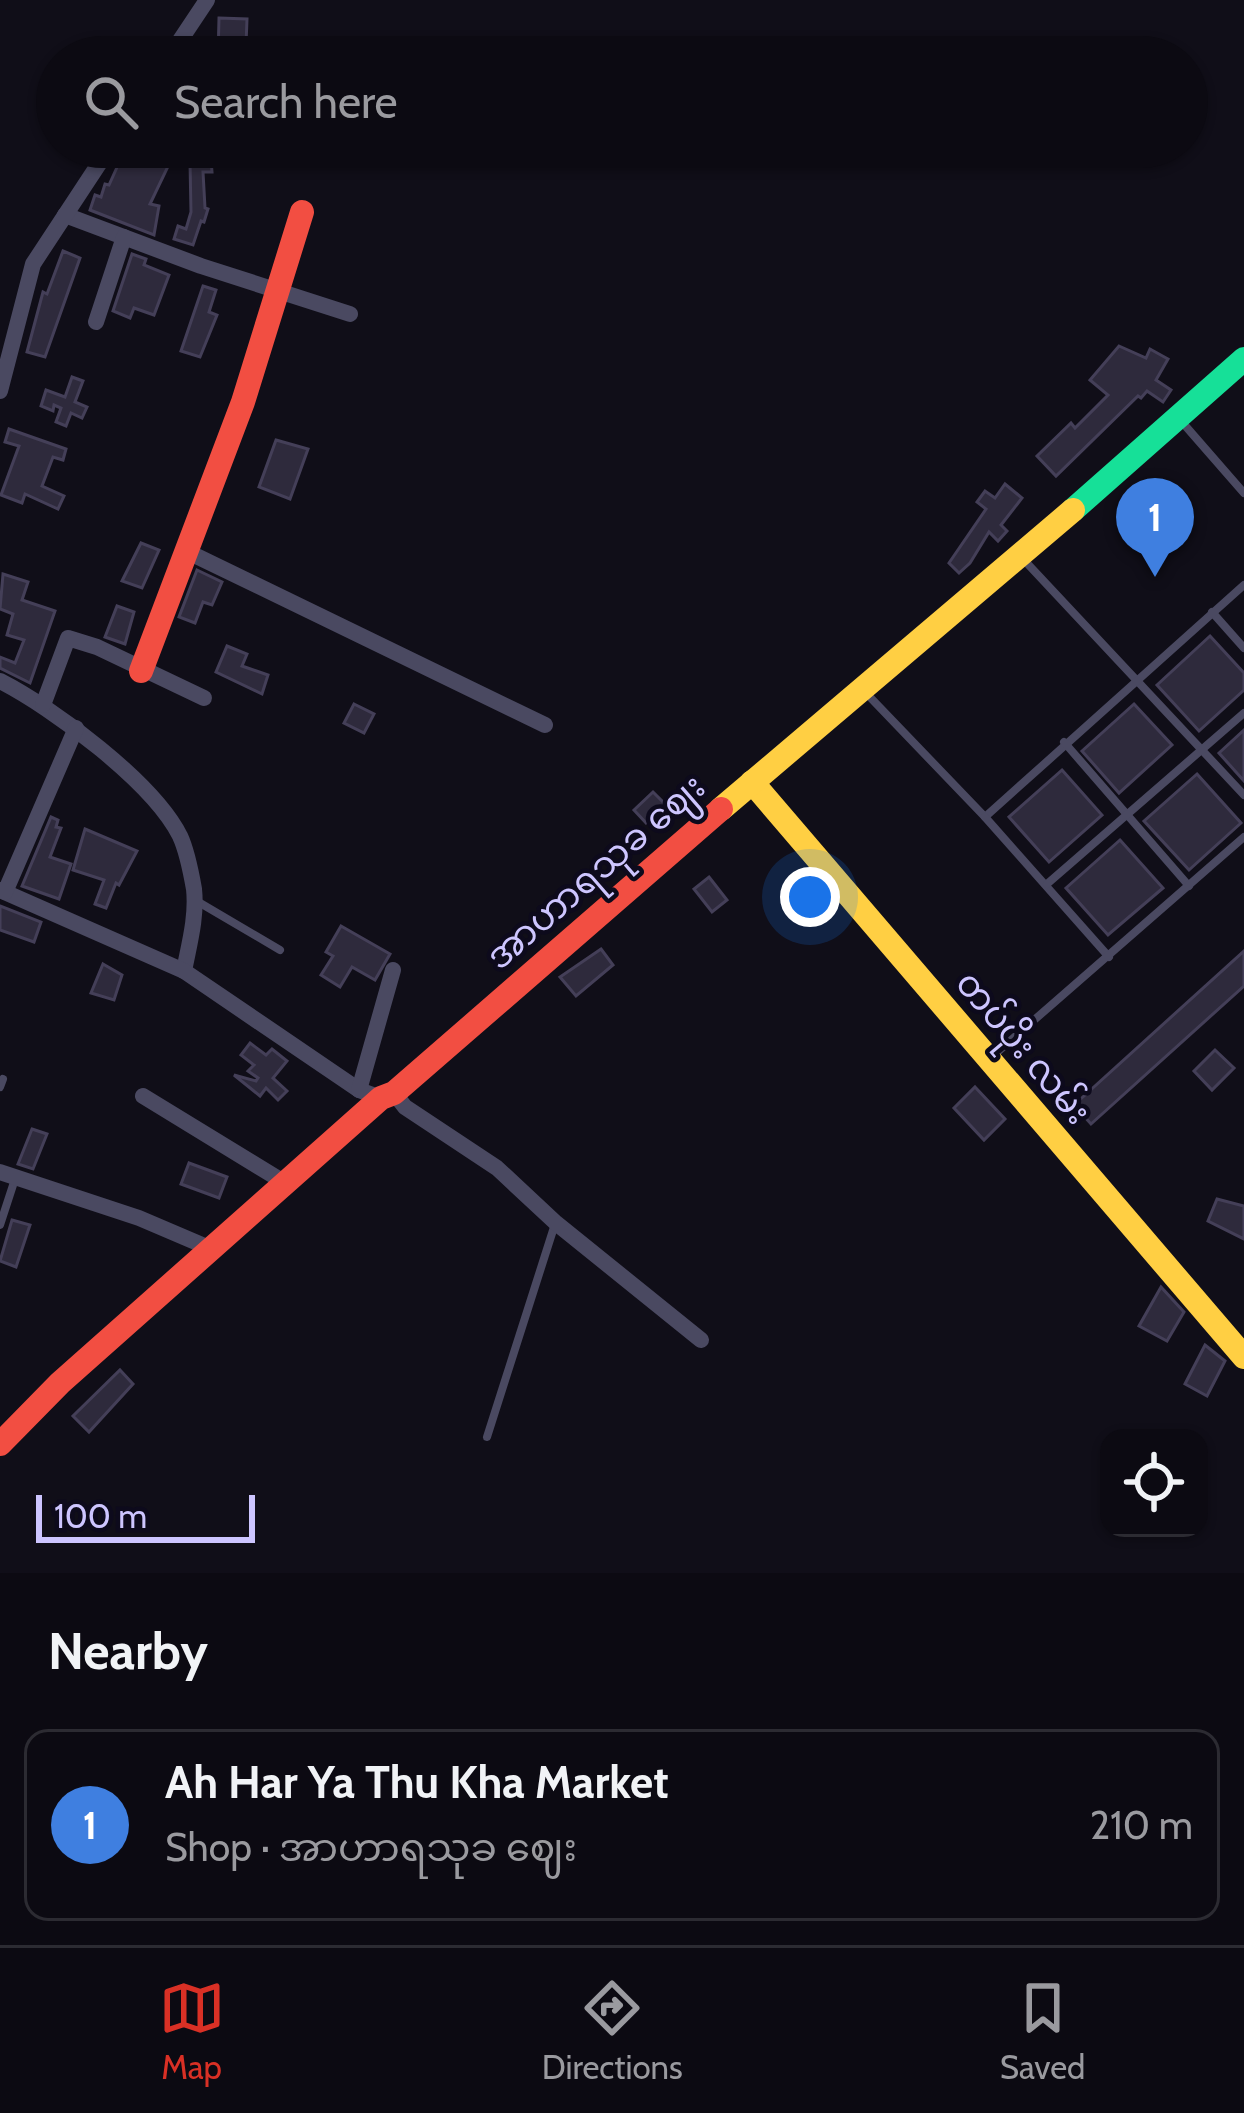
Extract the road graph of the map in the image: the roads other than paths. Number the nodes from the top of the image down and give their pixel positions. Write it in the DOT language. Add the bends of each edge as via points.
graph roads {
  1 [pos="207,0"];
  2 [pos="183,36"];
  3 [pos="96,168"];
  4 [pos="302,212"];
  5 [pos="64,215"];
  6 [pos="124,237"];
  7 [pos="278,291"];
  8 [pos="350,314"];
  9 [pos="96,322"];
  10 [pos="1244,359"];
  11 [pos="0,391"];
  12 [pos="1178,416"];
  13 [pos="1244,493"];
  14 [pos="188,552"];
  15 [pos="1020,556"];
  16 [pos="1244,585"];
  17 [pos="1212,613"];
  18 [pos="1244,648"];
  19 [pos="141,670"];
  20 [pos="0,681"];
  21 [pos="1137,682"];
  22 [pos="863,690"];
  23 [pos="204,698"];
  24 [pos="43,705"];
  25 [pos="1244,712"];
  26 [pos="545,725"];
  27 [pos="76,728"];
  28 [pos="1064,742"];
  29 [pos="1202,748"];
  30 [pos="752,782"];
  31 [pos="1244,795"];
  32 [pos="1127,814"];
  33 [pos="985,817"];
  34 [pos="1244,837"];
  35 [pos="1047,884"];
  36 [pos="1189,886"];
  37 [pos="3,891"];
  38 [pos="194,899"];
  39 [pos="280,950"];
  40 [pos="1109,957"];
  41 [pos="393,970"];
  42 [pos="184,971"];
  43 [pos="988,1060"];
  44 [pos="378,1094"];
  45 [pos="143,1096"];
  46 [pos="8,1175"];
  47 [pos="286,1184"];
  48 [pos="556,1223"];
  49 [pos="0,1225"];
  50 [pos="214,1250"];
  51 [pos="700,1340"];
  52 [pos="1244,1358"];
  53 [pos="5,1434"];
  54 [pos="487,1437"];
  1 -- 2 [label="street"];
  3 -- 5 [label="street"];
  4 -- 7 [label="street"];
  5 -- 6 [label="street"];
  5 -- 11 [label="street" via="33,264"];
  6 -- 7 [label="street"];
  6 -- 9 [label="street"];
  7 -- 8 [label="street"];
  7 -- 14 [label="street"];
  10 -- 12 [label="street, အာဟာရသုခ ဈေး"];
  12 -- 13 [label="lane"];
  12 -- 15 [label="street, အာဟာရသုခ ဈေး"];
  14 -- 19 [label="street"];
  14 -- 26 [label="street"];
  15 -- 21 [label="lane"];
  15 -- 22 [label="street, အာဟာရသုခ ဈေး"];
  16 -- 17 [label="lane"];
  17 -- 18 [label="lane"];
  17 -- 21 [label="lane"];
  19 -- 23 [label="street"];
  19 -- 24 [label="street" via="68,638"];
  20 -- 24 [label="street"];
  21 -- 28 [label="lane"];
  21 -- 29 [label="lane"];
  22 -- 30 [label="street, အာဟာရသုခ ဈေး"];
  22 -- 33 [label="lane"];
  24 -- 27 [label="street"];
  25 -- 29 [label="lane"];
  27 -- 37 [label="street"];
  27 -- 38 [label="street" via="161,808 180,837"];
  28 -- 32 [label="lane"];
  28 -- 33 [label="lane"];
  29 -- 31 [label="lane"];
  29 -- 32 [label="lane"];
  30 -- 43 [label="street, တပ်ပိုး လမ်း"];
  30 -- 44 [label="street, အာဟာရသုခ ဈေး"];
  32 -- 35 [label="lane"];
  32 -- 36 [label="lane"];
  33 -- 35 [label="lane"];
  34 -- 36 [label="lane"];
  35 -- 40 [label="lane"];
  36 -- 40 [label="lane"];
  37 -- 42 [label="street"];
  38 -- 39 [label="lane"];
  38 -- 42 [label="street"];
  40 -- 43 [label="lane"];
  41 -- 44 [label="street"];
  42 -- 44 [label="street"];
  43 -- 52 [label="street, တပ်ပိုး လမ်း"];
  44 -- 47 [label="street, အာဟာရသုခ ဈေး"];
  44 -- 48 [label="street" via="496,1168"];
  45 -- 47 [label="street"];
  46 -- 49 [label="lane"];
  46 -- 50 [label="street"];
  47 -- 50 [label="street, အာဟာရသုခ ဈေး"];
  48 -- 51 [label="street"];
  48 -- 54 [label="lane"];
  50 -- 53 [label="street, အာဟာရသုခ ဈေး"];
}
